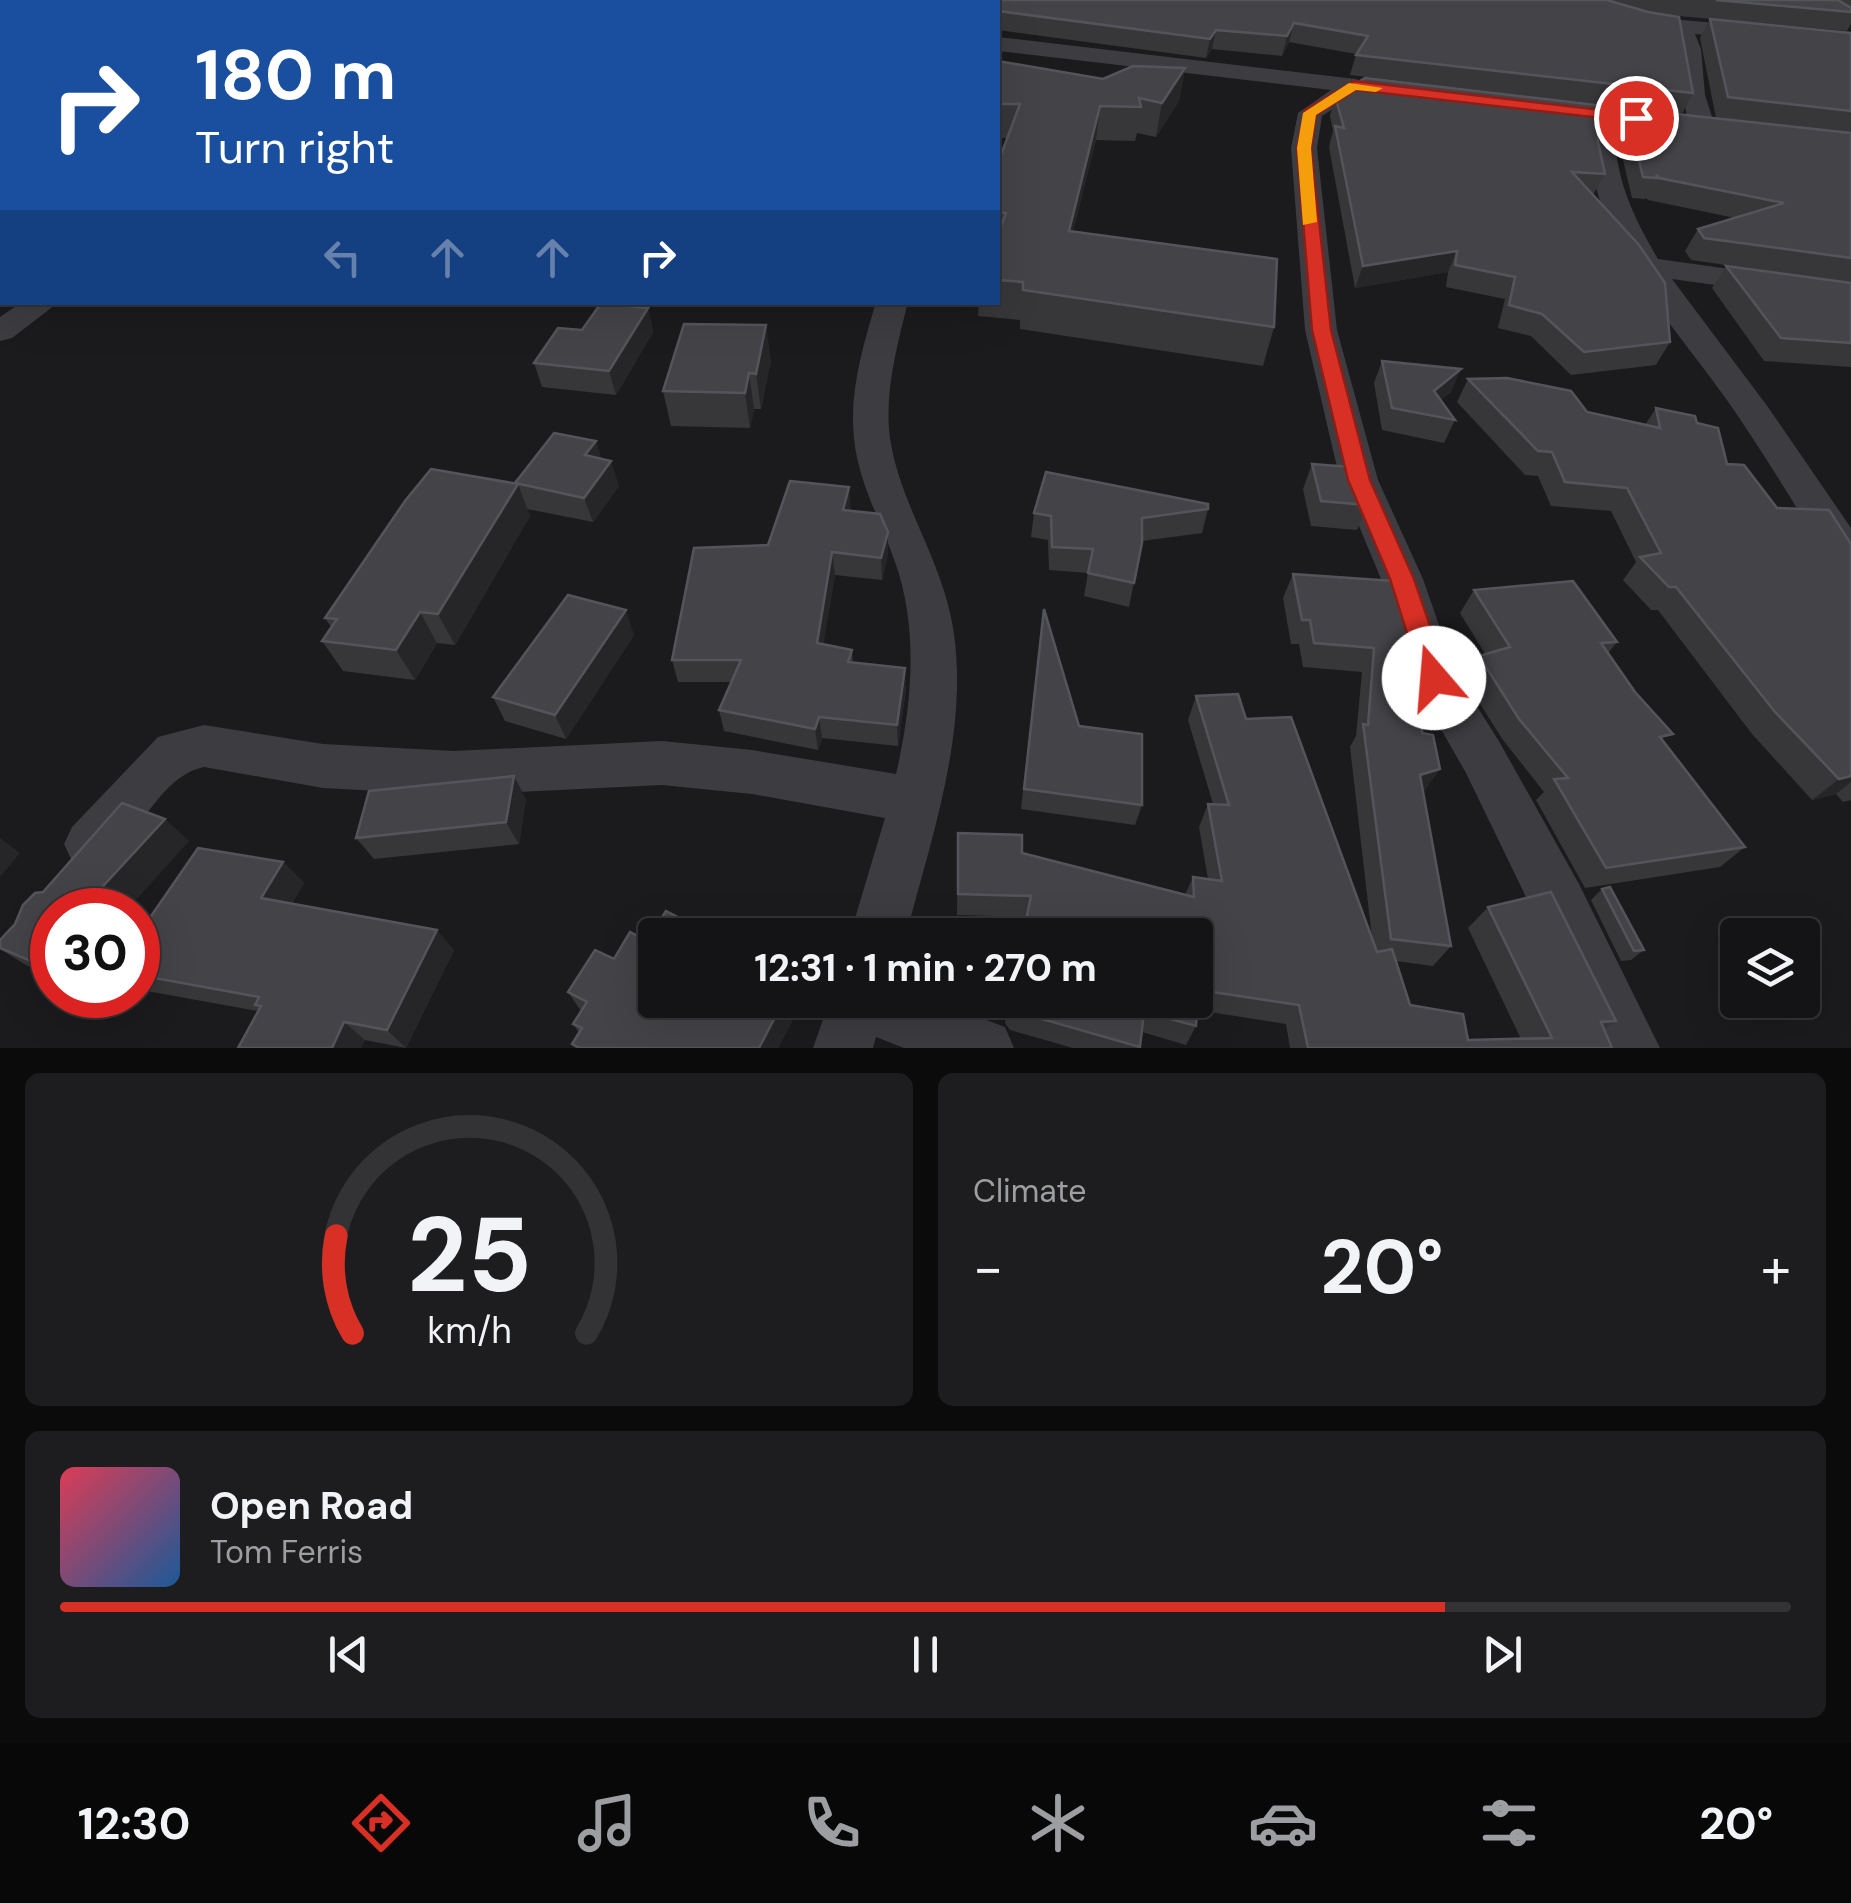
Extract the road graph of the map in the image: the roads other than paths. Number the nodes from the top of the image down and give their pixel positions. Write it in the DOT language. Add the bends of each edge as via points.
graph roads {
  1 [pos="1572,0"];
  2 [pos="1680,28"];
  3 [pos="1850,29"];
  4 [pos="1011,51"];
  5 [pos="1512,104"];
  6 [pos="1604,114"];
  7 [pos="1648,267"];
  8 [pos="1851,295"];
  9 [pos="891,305"];
  10 [pos="24,310"];
  11 [pos="0,331"];
  12 [pos="1851,561"];
  13 [pos="915,800"];
  14 [pos="55,885"];
  15 [pos="883,918"];
  16 [pos="858,1018"];
  17 [pos="984,1048"];
  18 [pos="1630,1048"];
  1 -- 2 [label="street" via="1617,17"];
  2 -- 3 [label="street"];
  2 -- 6 [label="street" via="1693,61 1690,82 1711,127"];
  4 -- 18 [label="street" via="1135,69 1363,86 1310,113 1304,148 1321,330 1359,480 1402,579 1434,678 1560,903"];
  5 -- 6 [label="street"];
  6 -- 7 [label="street" via="1600,137 1612,194"];
  7 -- 8 [label="street"];
  7 -- 12 [label="street"];
  9 -- 13 [label="street" via="872,385 872,441 927,596 933,700"];
  10 -- 11 [label="street"];
  13 -- 14 [label="street" via="662,763 454,772 323,766 204,746 175,752 152,773"];
  13 -- 15 [label="street"];
  16 -- 17 [label="street"];
}
